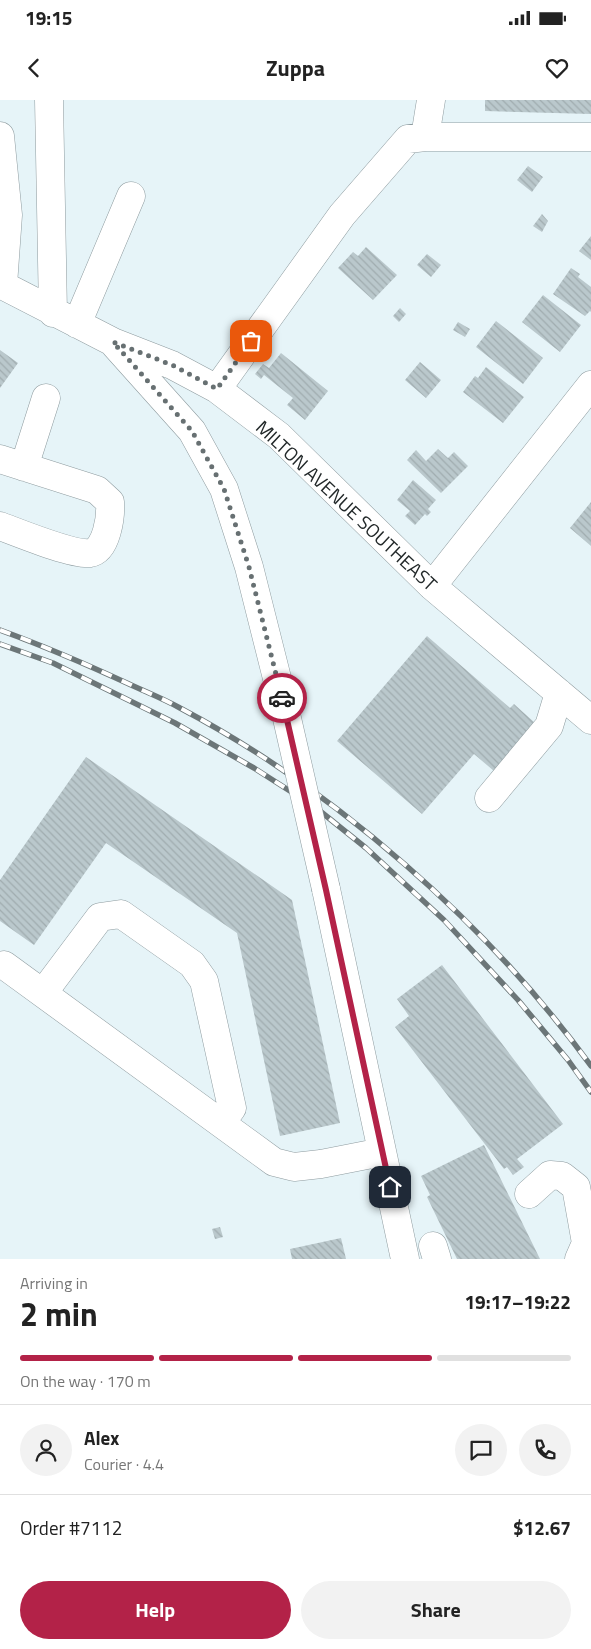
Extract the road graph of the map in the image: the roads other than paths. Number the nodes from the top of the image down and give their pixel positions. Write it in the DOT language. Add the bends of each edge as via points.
graph roads {
  1 [pos="49,100"];
  2 [pos="431,100"];
  3 [pos="0,136"];
  4 [pos="591,137"];
  5 [pos="417,138"];
  6 [pos="130,196"];
  7 [pos="3,232"];
  8 [pos="1,284"];
  9 [pos="65,318"];
  10 [pos="113,342"];
  11 [pos="591,385"];
  12 [pos="217,389"];
  13 [pos="46,398"];
  14 [pos="12,463"];
  15 [pos="0,526"];
  16 [pos="432,586"];
  17 [pos="560,693"];
  18 [pos="591,720"];
  19 [pos="489,798"];
  20 [pos="4,965"];
  21 [pos="43,993"];
  22 [pos="221,1123"];
  23 [pos="382,1152"];
  24 [pos="529,1194"];
  25 [pos="405,1259"];
  26 [pos="579,1259"];
  1 -- 9 [label="street"];
  2 -- 5 [label="street"];
  3 -- 7 [label="street" via="8,215"];
  4 -- 5 [label="street"];
  5 -- 12 [label="street" via="342,215"];
  6 -- 9 [label="street"];
  7 -- 8 [label="street"];
  8 -- 9 [label="street, MILTON AVENUE SOUTHEAST"];
  9 -- 10 [label="street, MILTON AVENUE SOUTHEAST"];
  10 -- 12 [label="street, MILTON AVENUE SOUTHEAST" via="172,365"];
  10 -- 23 [label="street, bridge" via="192,431 224,489 249,567 286,714"];
  11 -- 16 [label="street"];
  12 -- 16 [label="street, MILTON AVENUE SOUTHEAST" via="278,436"];
  13 -- 14 [label="street"];
  14 -- 15 [label="street" via="97,490 110,502 111,517 102,546 92,553 76,552"];
  16 -- 17 [label="street, MILTON AVENUE SOUTHEAST"];
  17 -- 18 [label="street, MILTON AVENUE SOUTHEAST"];
  17 -- 19 [label="street" via="549,726"];
  20 -- 21 [label="street"];
  21 -- 22 [label="street"];
  21 -- 22 [label="street" via="100,917 121,914 192,964 204,980 232,1108"];
  22 -- 23 [label="street" via="274,1162 294,1167"];
  23 -- 25 [label="street"];
  24 -- 26 [label="street" via="550,1175 562,1176 576,1187 586,1243"];
}
